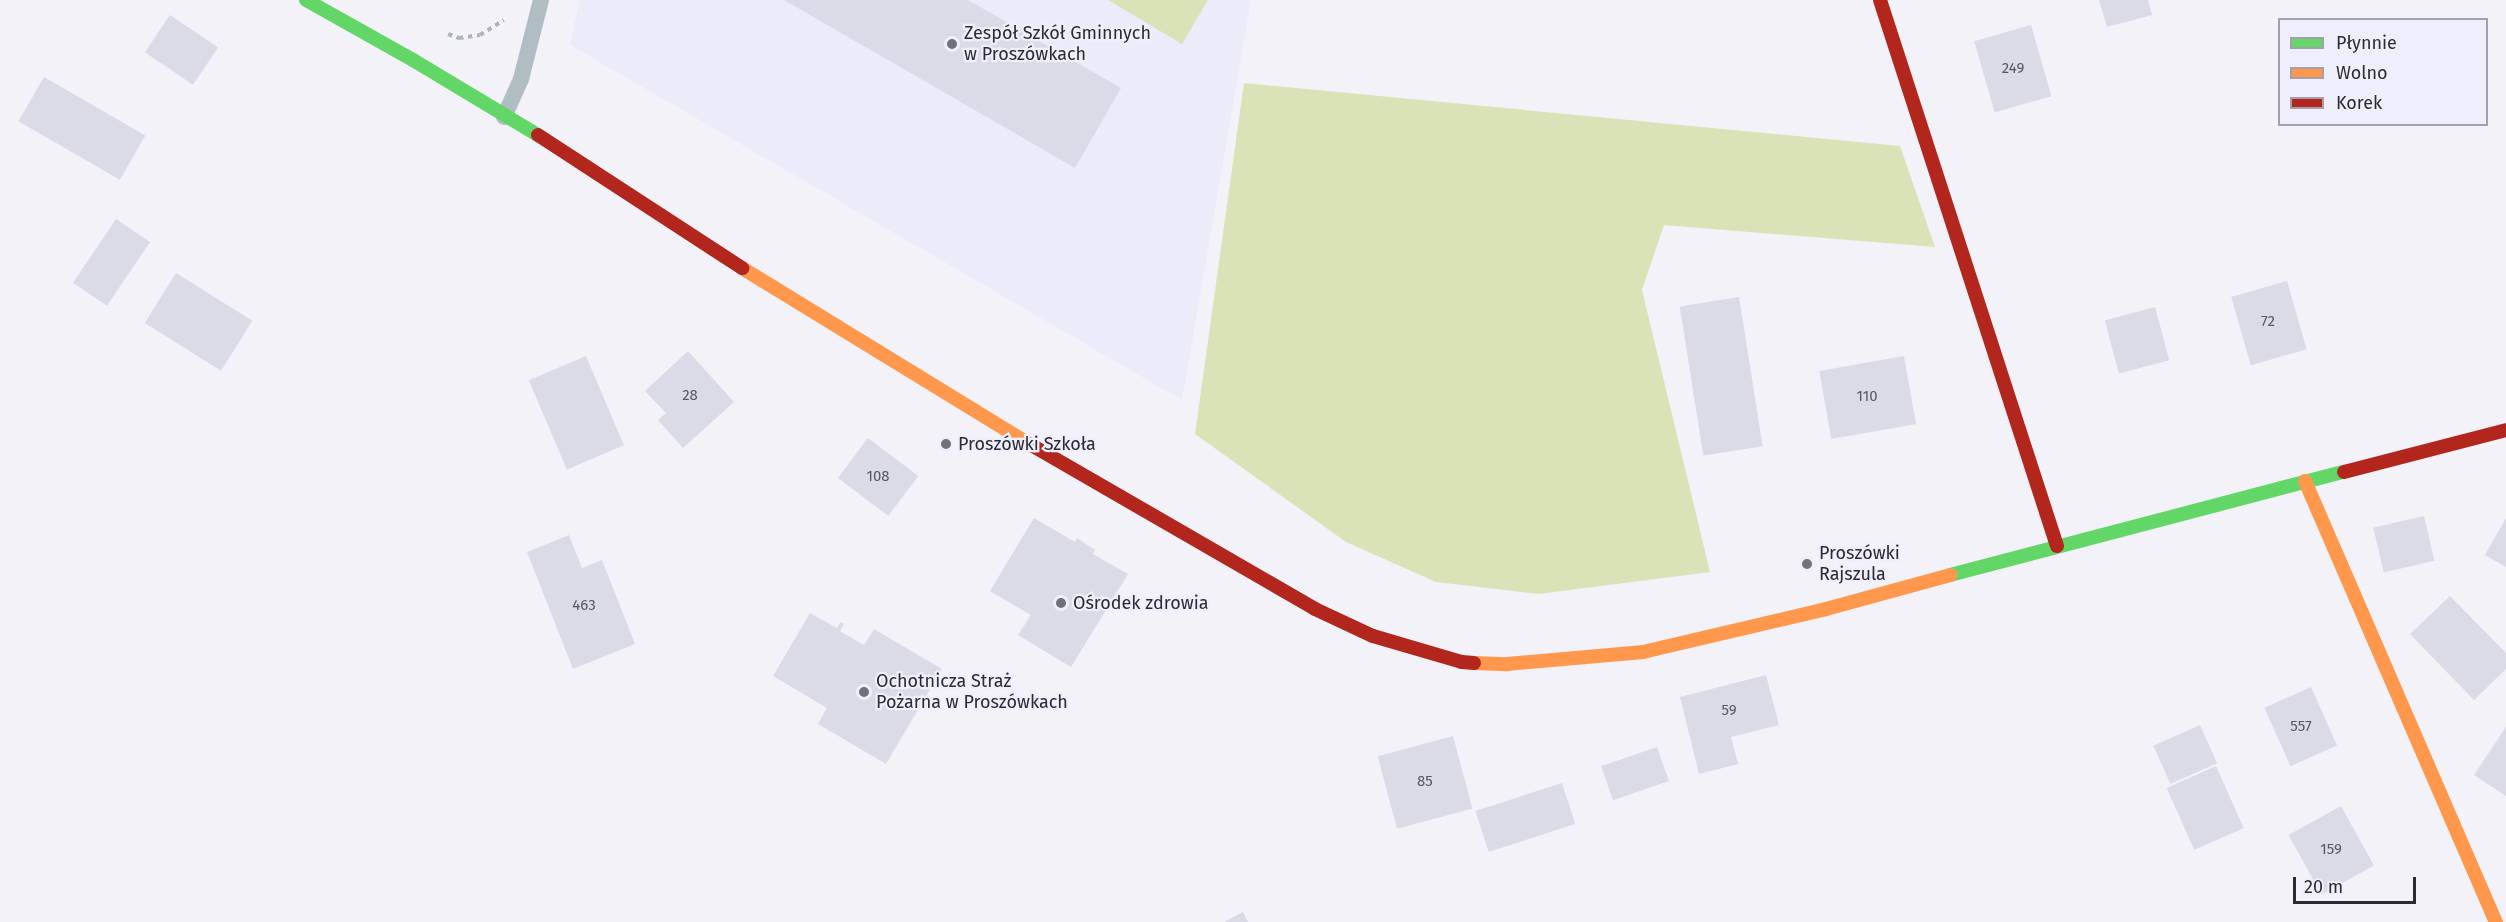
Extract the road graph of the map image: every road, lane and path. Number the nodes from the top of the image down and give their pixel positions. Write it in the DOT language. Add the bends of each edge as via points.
graph roads {
  1 [pos="306,0"];
  2 [pos="541,0"];
  3 [pos="1880,0"];
  4 [pos="506,18"];
  5 [pos="440,32"];
  6 [pos="504,117"];
  7 [pos="2506,430"];
  8 [pos="2305,482"];
  9 [pos="2057,546"];
  10 [pos="2496,922"];
  1 -- 6 [label="main road"];
  2 -- 6 [label="lane" via="521,79"];
  3 -- 9 [label="main road"];
  4 -- 5 [label="path" via="480,35 459,38"];
  6 -- 9 [label="main road" via="1034,446 1315,609 1416,651 1462,662 1507,664 1643,652 1826,609"];
  7 -- 8 [label="main road"];
  8 -- 9 [label="main road"];
  8 -- 10 [label="main road"];
}
